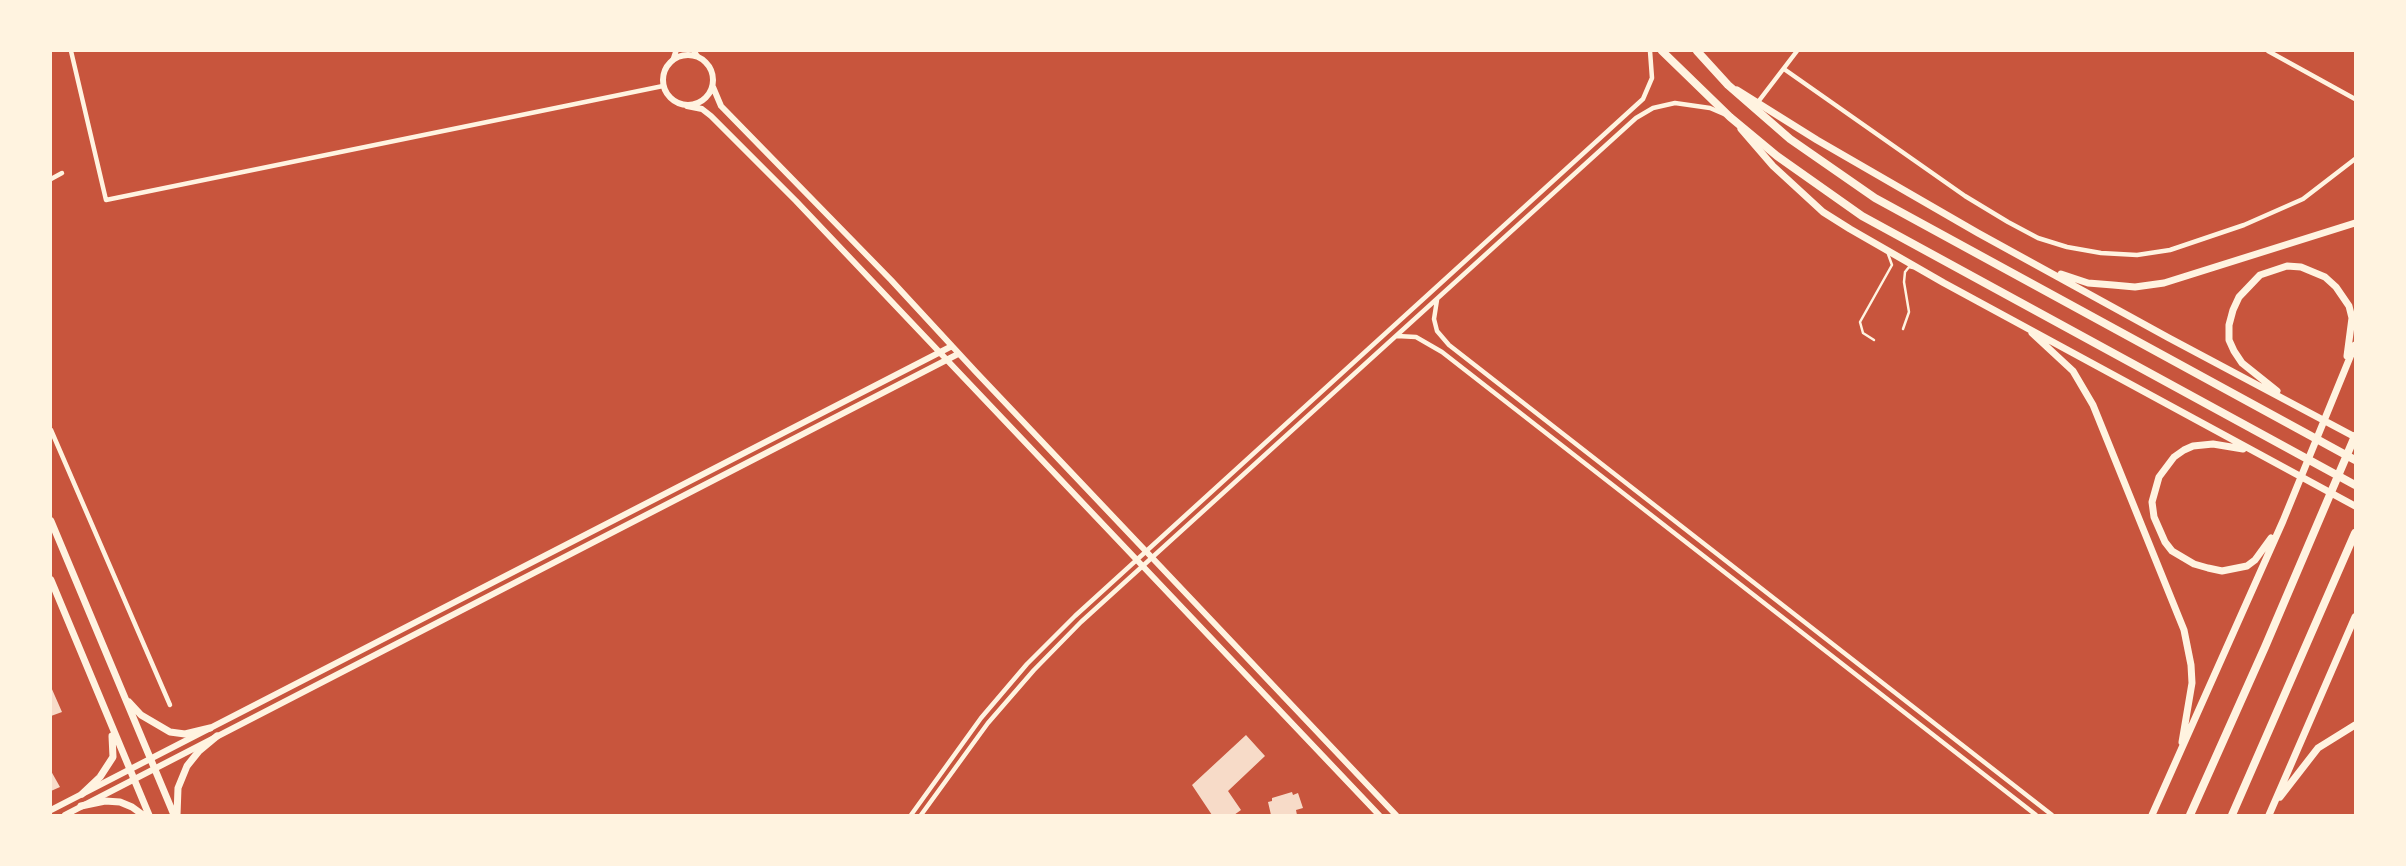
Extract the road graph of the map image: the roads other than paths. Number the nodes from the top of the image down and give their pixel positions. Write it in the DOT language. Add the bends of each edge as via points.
graph roads {
  1 [pos="71,51"];
  2 [pos="676,51"];
  3 [pos="1650,51"];
  4 [pos="1662,51"];
  5 [pos="1697,51"];
  6 [pos="1797,51"];
  7 [pos="2268,51"];
  8 [pos="696,54"];
  9 [pos="673,60"];
  10 [pos="1784,69"];
  11 [pos="1728,85"];
  12 [pos="663,86"];
  13 [pos="713,87"];
  14 [pos="2355,99"];
  15 [pos="1758,102"];
  16 [pos="688,106"];
  17 [pos="1730,117"];
  18 [pos="2355,158"];
  19 [pos="62,173"];
  20 [pos="51,179"];
  21 [pos="2355,223"];
  22 [pos="1886,251"];
  23 [pos="1918,268"];
  24 [pos="2046,269"];
  25 [pos="1437,300"];
  26 [pos="2020,323"];
  27 [pos="1903,329"];
  28 [pos="1397,336"];
  29 [pos="1874,340"];
  30 [pos="2355,345"];
  31 [pos="952,346"];
  32 [pos="940,353"];
  33 [pos="958,354"];
  34 [pos="947,360"];
  35 [pos="2343,376"];
  36 [pos="2296,406"];
  37 [pos="51,430"];
  38 [pos="2355,436"];
  39 [pos="2270,460"];
  40 [pos="2355,460"];
  41 [pos="2355,486"];
  42 [pos="2355,506"];
  43 [pos="51,521"];
  44 [pos="2283,521"];
  45 [pos="2355,534"];
  46 [pos="1145,549"];
  47 [pos="1152,556"];
  48 [pos="1136,558"];
  49 [pos="1142,565"];
  50 [pos="51,580"];
  51 [pos="2355,618"];
  52 [pos="125,698"];
  53 [pos="170,705"];
  54 [pos="107,713"];
  55 [pos="2355,725"];
  56 [pos="210,728"];
  57 [pos="217,736"];
  58 [pos="150,759"];
  59 [pos="2177,761"];
  60 [pos="155,768"];
  61 [pos="130,769"];
  62 [pos="134,779"];
  63 [pos="82,794"];
  64 [pos="81,806"];
  65 [pos="51,810"];
  66 [pos="2270,812"];
  67 [pos="64,815"];
  68 [pos="143,815"];
  69 [pos="149,815"];
  70 [pos="174,815"];
  71 [pos="178,815"];
  72 [pos="911,815"];
  73 [pos="921,815"];
  74 [pos="1379,815"];
  75 [pos="1396,815"];
  76 [pos="2036,815"];
  77 [pos="2052,815"];
  78 [pos="2152,815"];
  79 [pos="2190,815"];
  80 [pos="2232,815"];
  1 -- 12 [label="street" via="106,200"];
  2 -- 9 [label="street"];
  3 -- 46 [label="street" via="1652,78 1643,99 1630,112"];
  4 -- 17 [label="highway"];
  5 -- 11 [label="highway"];
  6 -- 10 [label="street"];
  7 -- 14 [label="street"];
  8 -- 9 [label="main road"];
  8 -- 13 [label="main road" via="712,70"];
  9 -- 12 [label="main road" via="665,69"];
  10 -- 15 [label="street"];
  10 -- 18 [label="street" via="1965,196 2008,222 2038,238 2101,253 2137,255 2170,250 2244,225 2303,199"];
  11 -- 15 [label="main road"];
  11 -- 40 [label="highway" via="1790,139 1875,198"];
  12 -- 16 [label="main road" via="672,100"];
  13 -- 16 [label="main road" via="703,100"];
  13 -- 31 [label="main road" via="721,106"];
  15 -- 24 [label="main road" via="1865,168"];
  16 -- 32 [label="main road" via="702,109 724,127"];
  17 -- 22 [label="main road" via="1773,166 1823,212"];
  17 -- 25 [label="street" via="1710,108 1675,102 1653,108 1636,118"];
  17 -- 41 [label="highway" via="1777,156 1862,216"];
  19 -- 20 [label="street"];
  21 -- 24 [label="main road" via="2164,283 2135,287 2096,284"];
  22 -- 23 [label="main road"];
  22 -- 29 [label="lane" via="1892,266 1860,322 1863,333"];
  23 -- 26 [label="main road"];
  23 -- 27 [label="lane" via="1909,268 1905,272 1908,312"];
  24 -- 36 [label="main road"];
  25 -- 28 [label="street"];
  25 -- 77 [label="street" via="1436,331 1449,345"];
  26 -- 39 [label="main road"];
  26 -- 59 [label="main road" via="2059,357 2084,387 2184,630 2192,684"];
  28 -- 47 [label="street"];
  28 -- 76 [label="street" via="1416,337 1442,352"];
  30 -- 35 [label="main road"];
  31 -- 32 [label="main road"];
  31 -- 33 [label="main road"];
  32 -- 34 [label="main road"];
  32 -- 56 [label="main road"];
  33 -- 34 [label="main road"];
  33 -- 46 [label="main road"];
  34 -- 48 [label="main road"];
  34 -- 57 [label="main road"];
  35 -- 36 [label="main road" via="2352,318 2349,306 2336,287 2326,277 2301,267 2287,266 2260,275 2239,297 2229,325 2229,340 2242,363"];
  35 -- 44 [label="main road"];
  36 -- 38 [label="main road"];
  37 -- 53 [label="street"];
  38 -- 79 [label="highway"];
  39 -- 42 [label="main road"];
  39 -- 44 [label="main road" via="2223,444 2203,444 2184,450 2174,457 2159,477 2152,502 2154,516 2172,551 2194,564 2222,571 2247,566 2255,560"];
  43 -- 52 [label="main road"];
  44 -- 59 [label="main road"];
  45 -- 80 [label="highway"];
  46 -- 47 [label="main road"];
  46 -- 48 [label="street"];
  47 -- 49 [label="street"];
  47 -- 75 [label="main road"];
  48 -- 49 [label="main road"];
  48 -- 72 [label="street" via="1027,664 981,718"];
  49 -- 73 [label="street" via="1034,670 988,723"];
  49 -- 74 [label="main road"];
  50 -- 54 [label="main road"];
  51 -- 66 [label="main road"];
  52 -- 56 [label="main road" via="140,715 170,732 184,734"];
  52 -- 58 [label="main road"];
  54 -- 61 [label="main road"];
  54 -- 63 [label="main road" via="114,742 113,757 100,777"];
  55 -- 66 [label="main road" via="2318,748"];
  56 -- 58 [label="main road"];
  57 -- 60 [label="main road"];
  57 -- 71 [label="main road" via="187,766 178,788"];
  58 -- 60 [label="main road"];
  58 -- 61 [label="main road"];
  59 -- 78 [label="main road"];
  60 -- 62 [label="main road"];
  60 -- 70 [label="main road"];
  61 -- 62 [label="main road"];
  61 -- 63 [label="main road"];
  62 -- 64 [label="main road"];
  62 -- 69 [label="main road"];
  63 -- 65 [label="main road"];
  64 -- 67 [label="main road"];
  64 -- 68 [label="main road" via="105,801 120,802"];
}
